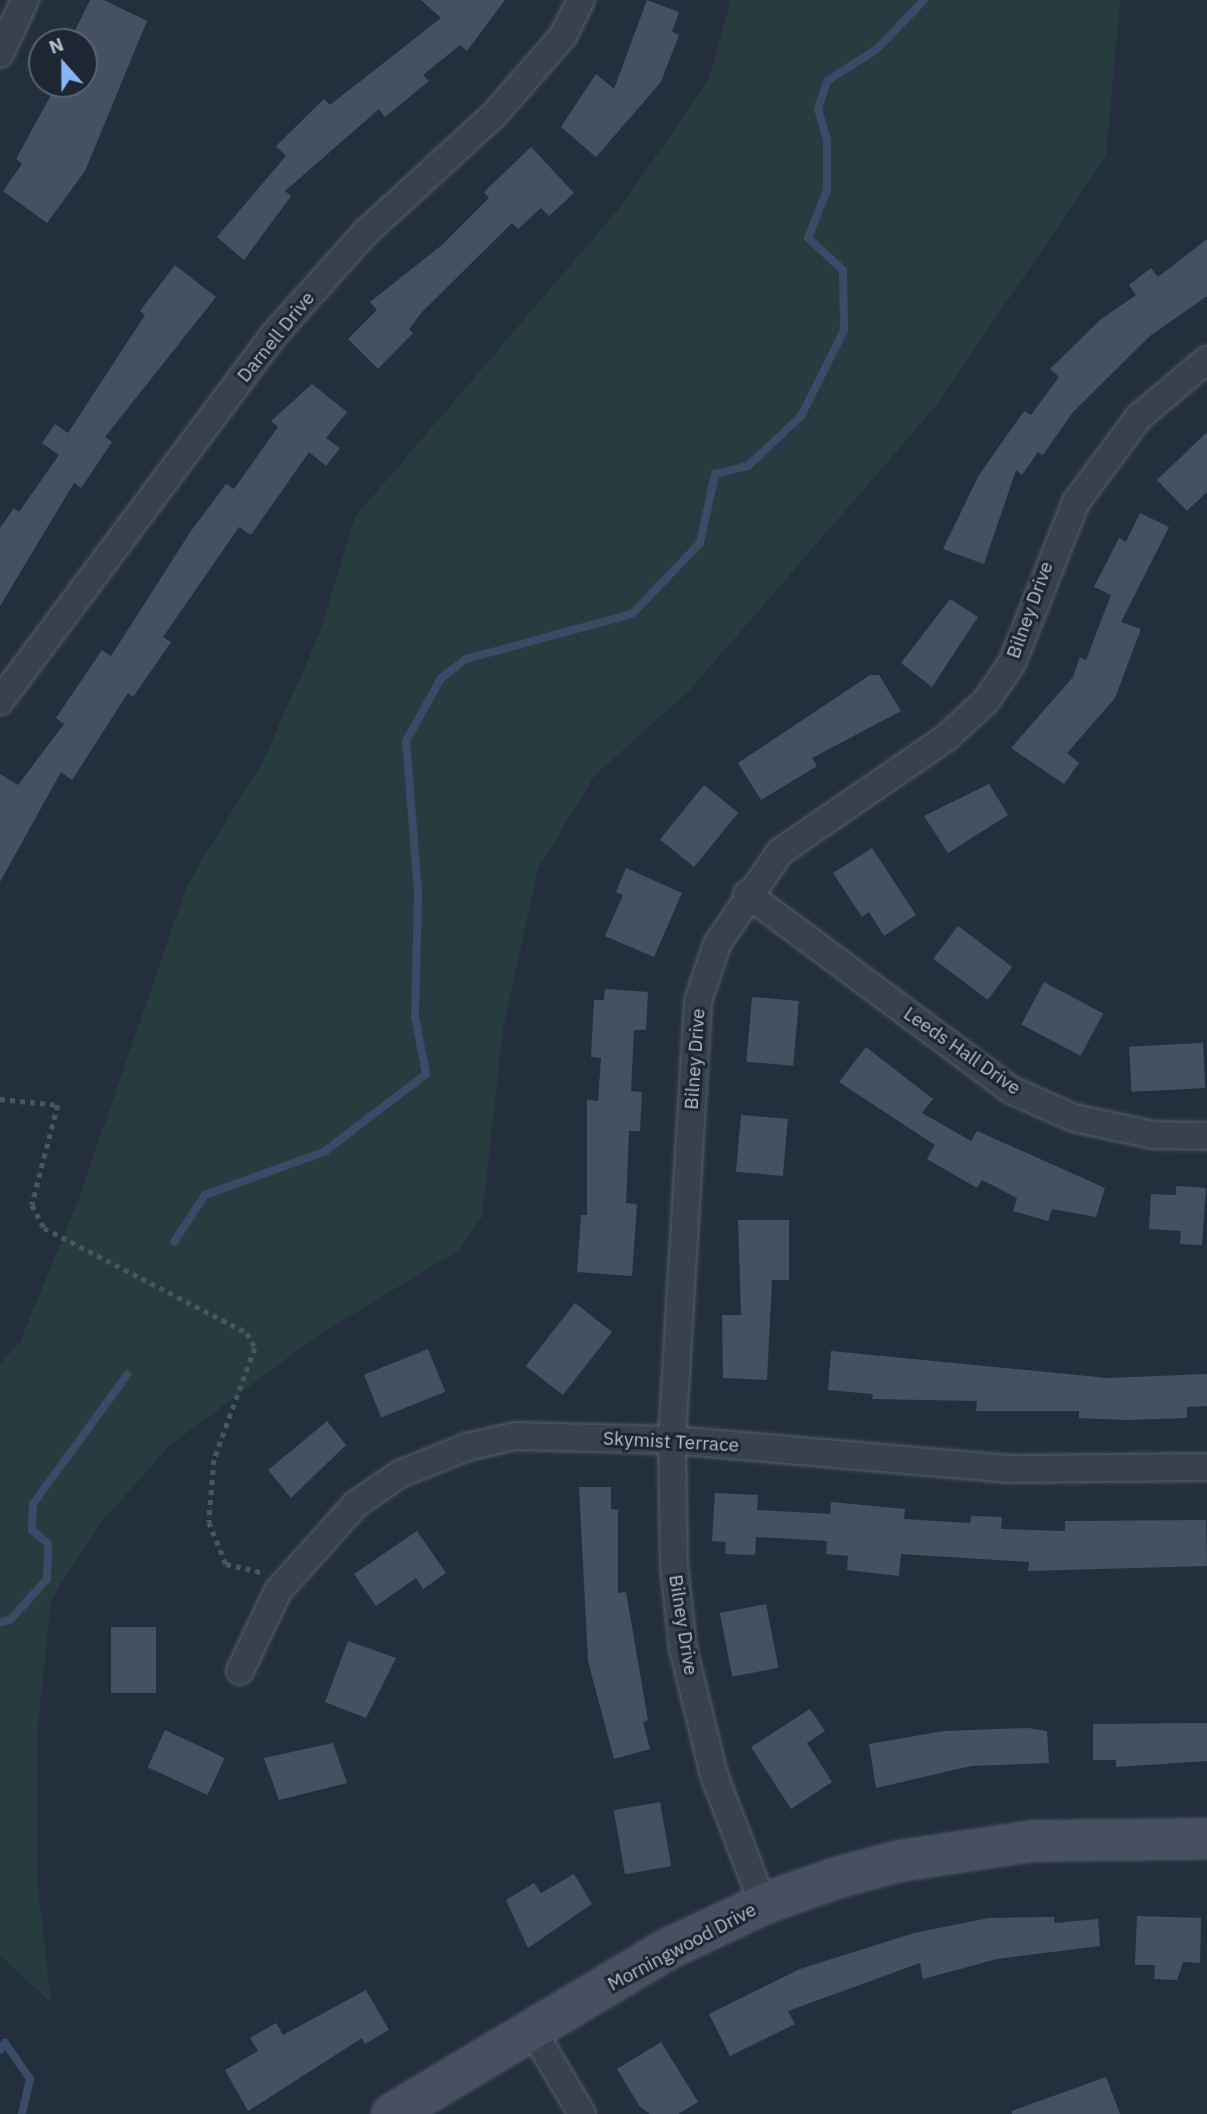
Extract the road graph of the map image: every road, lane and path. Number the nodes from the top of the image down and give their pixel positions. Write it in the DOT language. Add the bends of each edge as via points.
graph roads {
  1 [pos="25,0"];
  2 [pos="581,0"];
  3 [pos="0,54"];
  4 [pos="1207,360"];
  5 [pos="0,701"];
  6 [pos="747,894"];
  7 [pos="0,1099"];
  8 [pos="1207,1136"];
  9 [pos="672,1440"];
  10 [pos="1207,1467"];
  11 [pos="305,1555"];
  12 [pos="240,1671"];
  13 [pos="1207,1839"];
  14 [pos="763,1904"];
  15 [pos="533,2031"];
  16 [pos="392,2114"];
  17 [pos="582,2114"];
  1 -- 3 [label="street"];
  2 -- 5 [label="street, Darnell Drive" via="562,36 494,115 365,233 272,337"];
  4 -- 6 [label="street, Bilney Drive" via="1139,417 1076,502 1012,663 986,701 946,738 780,852"];
  6 -- 8 [label="street, Leeds Hall Drive" via="1012,1090 1074,1118 1153,1135"];
  6 -- 9 [label="street, Bilney Drive" via="717,944 698,1001"];
  7 -- 11 [label="path" via="58,1105 32,1205 44,1228 247,1333 255,1348 251,1372 214,1460 209,1522 226,1564 264,1572"];
  9 -- 10 [label="street, Skymist Terrace" via="1010,1469"];
  9 -- 11 [label="street, Skymist Terrace" via="515,1436 467,1447 400,1474 356,1504"];
  9 -- 14 [label="street, Bilney Drive" via="683,1648 714,1775"];
  11 -- 12 [label="street, Skymist Terrace" via="278,1591"];
  13 -- 14 [label="street, Morningwood Drive" via="1045,1840 970,1849 899,1861"];
  14 -- 15 [label="street, Morningwood Drive" via="668,1949"];
  15 -- 16 [label="street, Morningwood Drive"];
  15 -- 17 [label="street"];
}
